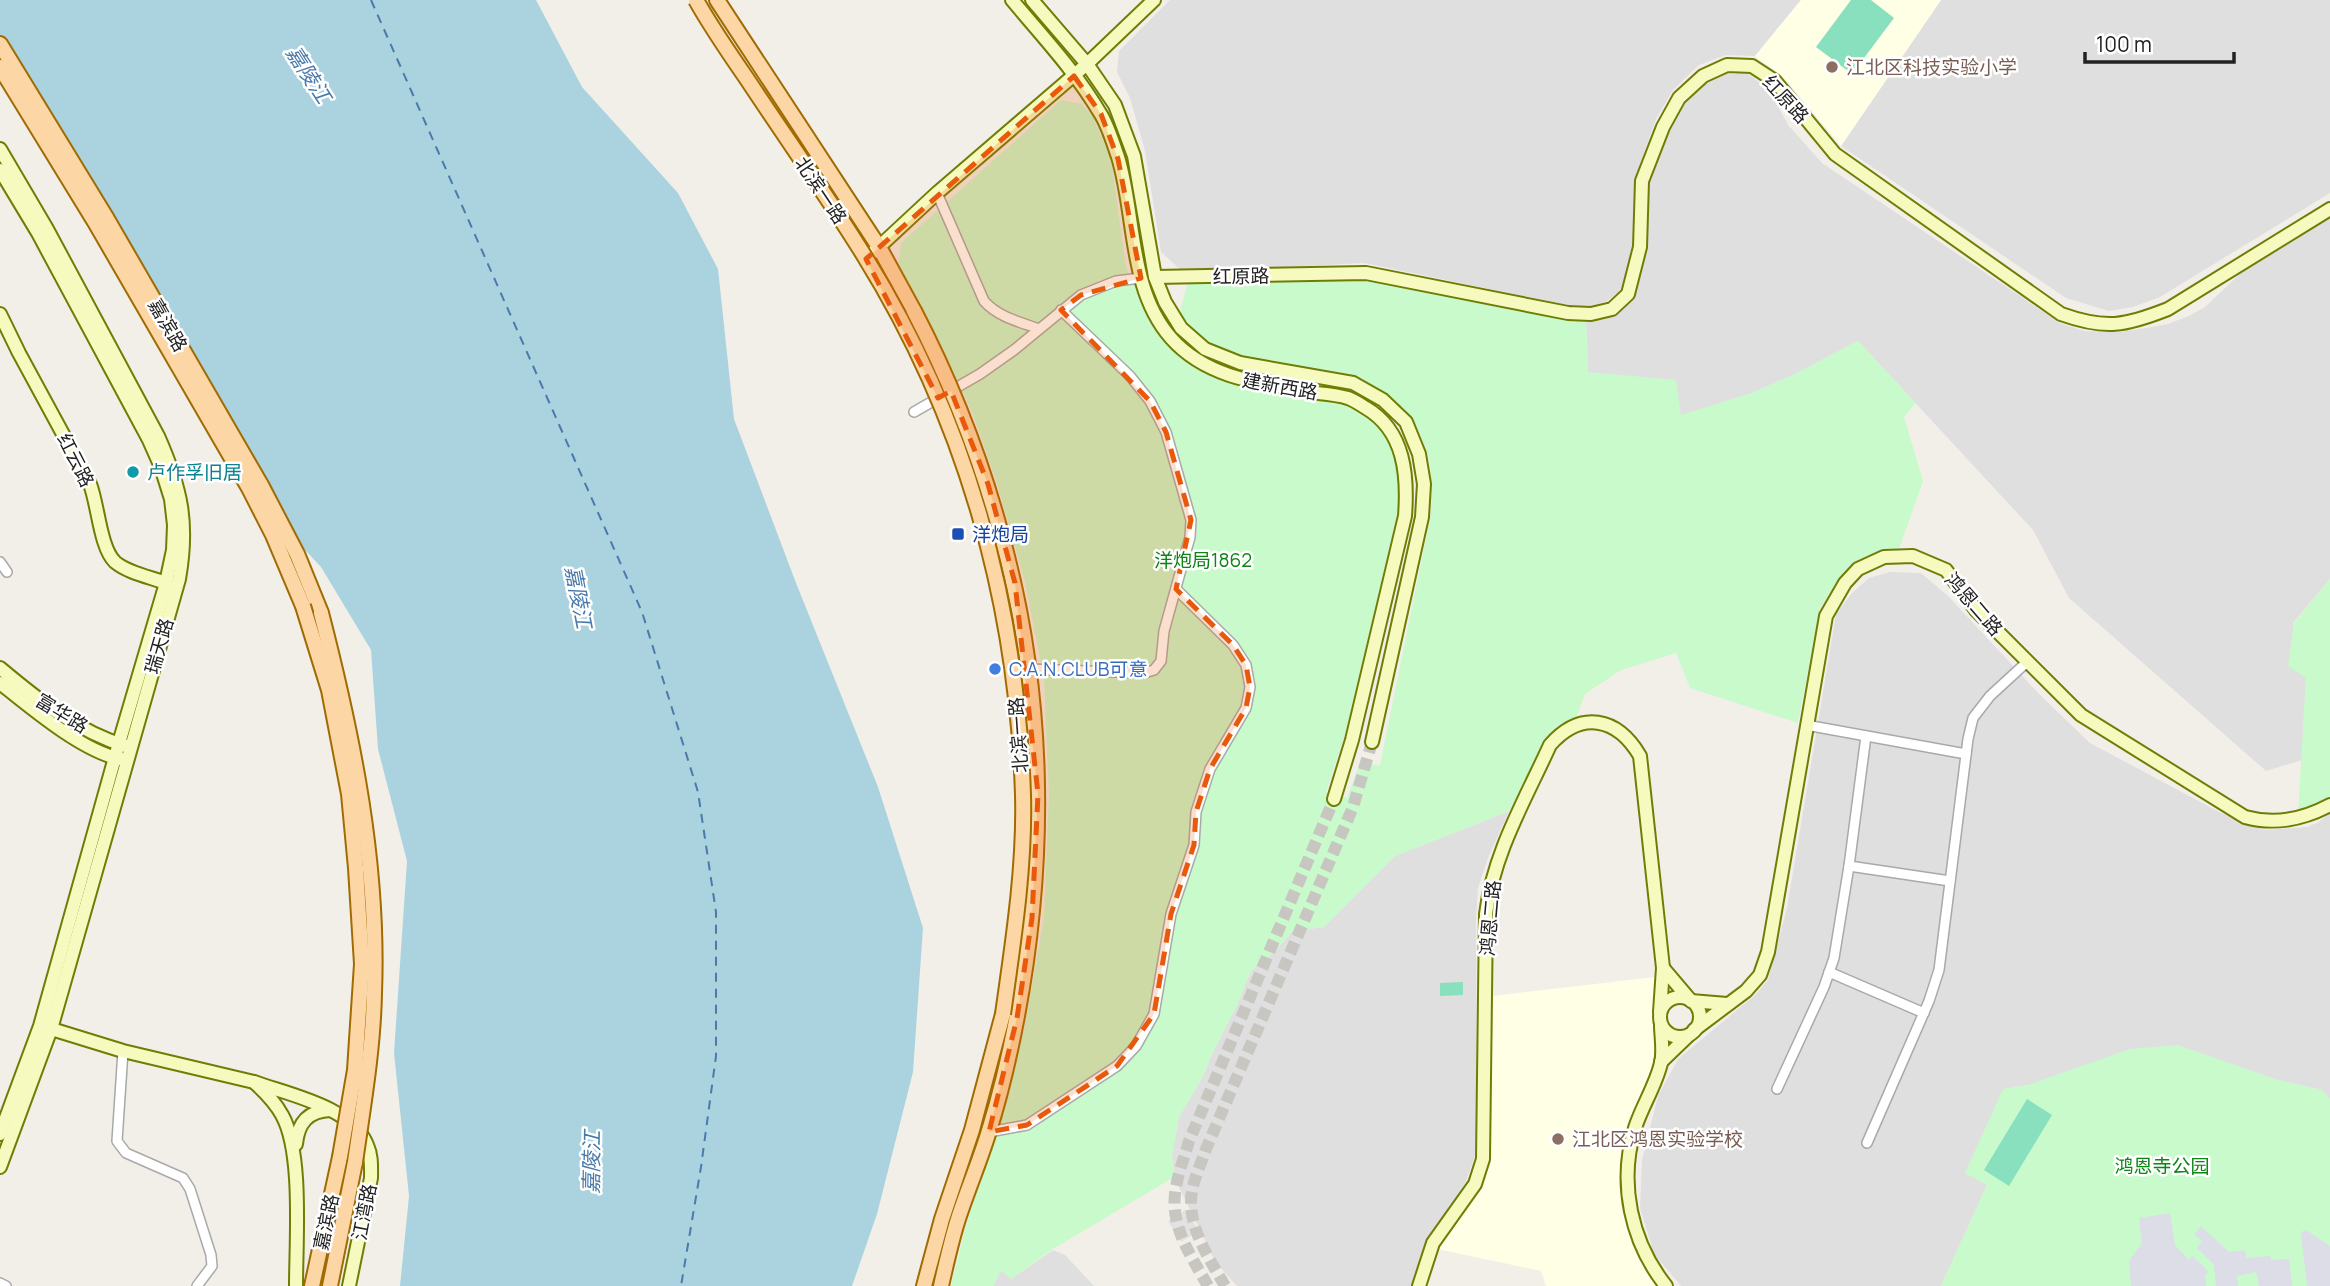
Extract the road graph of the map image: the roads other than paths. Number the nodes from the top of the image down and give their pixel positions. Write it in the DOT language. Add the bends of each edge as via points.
graph roads {
  1 [pos="696,0"];
  2 [pos="1012,0"];
  3 [pos="1032,0"];
  4 [pos="1154,0"];
  5 [pos="719,1"];
  6 [pos="0,44"];
  7 [pos="1087,64"];
  8 [pos="0,67"];
  9 [pos="1074,76"];
  10 [pos="0,149"];
  11 [pos="0,170"];
  12 [pos="937,193"];
  13 [pos="2330,209"];
  14 [pos="879,247"];
  15 [pos="866,258"];
  16 [pos="1155,277"];
  17 [pos="1141,278"];
  18 [pos="1061,310"];
  19 [pos="0,314"];
  20 [pos="1039,329"];
  21 [pos="914,412"];
  22 [pos="0,562"];
  23 [pos="7,572"];
  24 [pos="166,583"];
  25 [pos="1176,589"];
  26 [pos="2027,662"];
  27 [pos="0,668"];
  28 [pos="1029,669"];
  29 [pos="0,684"];
  30 [pos="1806,725"];
  31 [pos="1866,736"];
  32 [pos="1372,742"];
  33 [pos="125,745"];
  34 [pos="1966,754"];
  35 [pos="121,759"];
  36 [pos="1334,800"];
  37 [pos="2330,805"];
  38 [pos="1849,866"];
  39 [pos="1950,881"];
  40 [pos="1663,968"];
  41 [pos="1829,972"];
  42 [pos="1690,1000"];
  43 [pos="1727,1004"];
  44 [pos="1924,1013"];
  45 [pos="1661,1018"];
  46 [pos="46,1028"];
  47 [pos="1692,1032"];
  48 [pos="123,1051"];
  49 [pos="1661,1062"];
  50 [pos="254,1082"];
  51 [pos="1777,1088"];
  52 [pos="10,1107"];
  53 [pos="330,1110"];
  54 [pos="989,1132"];
  55 [pos="0,1134"];
  56 [pos="1867,1143"];
  57 [pos="0,1167"];
  58 [pos="296,1167"];
  59 [pos="0,1283"];
  60 [pos="6,1286"];
  61 [pos="197,1286"];
  62 [pos="296,1286"];
  63 [pos="312,1286"];
  64 [pos="330,1286"];
  65 [pos="349,1286"];
  66 [pos="924,1286"];
  67 [pos="941,1286"];
  68 [pos="1419,1286"];
  69 [pos="1666,1286"];
  1 -- 15 [label="main road, 北滨一路, bridge"];
  2 -- 9 [label="street, 建新西路"];
  3 -- 7 [label="street, 建新西路"];
  4 -- 7 [label="street"];
  5 -- 14 [label="main road, 北滨一路"];
  6 -- 64 [label="main road, 嘉滨路, bridge" via="261,485 321,613 354,755 373,903 369,1058 355,1162"];
  7 -- 9 [label="street"];
  7 -- 16 [label="street, 建新西路" via="1115,105 1134,156"];
  8 -- 63 [label="main road, 嘉滨路, bridge" via="249,488 303,606 329,690 349,794 361,977 355,1070"];
  9 -- 12 [label="street"];
  9 -- 17 [label="street, 建新西路" via="1101,114 1118,159"];
  10 -- 33 [label="street, 瑞天路" via="158,436 180,495 184,549 179,579"];
  11 -- 24 [label="street, 瑞天路" via="161,467 174,526"];
  12 -- 14 [label="street"];
  12 -- 20 [label="street" via="984,301 1001,315"];
  13 -- 16 [label="street, 红原路" via="2168,309 2111,326 2085,322 2061,314 1835,154 1775,81 1752,66 1727,65 1703,76 1679,98 1662,127 1642,181 1640,247 1628,294 1612,309 1568,313 1366,273"];
  14 -- 15 [label="street"];
  14 -- 28 [label="main road, 北滨一路, bridge" via="926,335 988,484 1015,583"];
  15 -- 66 [label="main road, 北滨一路, bridge" via="949,422 972,488 1000,590 1013,671 1023,796 1017,916 1003,1014"];
  16 -- 32 [label="street, 建新西路" via="1181,328 1205,349 1240,363 1353,383 1406,422 1421,464 1422,517"];
  17 -- 18 [label="street" via="1116,281 1080,295"];
  17 -- 36 [label="street, 建新西路" via="1153,310 1171,338 1197,361 1238,380 1349,398 1376,414 1394,436 1404,460 1405,516"];
  18 -- 20 [label="street"];
  18 -- 25 [label="street" via="1130,376 1166,432 1191,520"];
  19 -- 24 [label="street, 红云路" via="90,484 107,550 128,570"];
  20 -- 21 [label="street" via="980,374"];
  22 -- 23 [label="street"];
  24 -- 33 [label="street, 瑞天路"];
  25 -- 28 [label="street" via="1161,662 1154,670"];
  25 -- 54 [label="street" via="1233,645 1246,665 1250,687 1246,708 1210,769 1196,811 1194,845 1171,914 1154,1014 1136,1046 1117,1066 1027,1125"];
  26 -- 30 [label="street, 鸿恩二路" via="1976,610 1946,570 1913,556 1884,557 1858,569 1826,616"];
  26 -- 34 [label="street" via="1973,718"];
  26 -- 37 [label="street, 鸿恩二路" via="2081,715 2245,817 2262,822 2289,820"];
  27 -- 33 [label="street, 富华路" via="74,723"];
  28 -- 54 [label="main road, 北滨一路" via="1038,794 1032,918 1017,1018"];
  29 -- 35 [label="street, 富华路" via="81,742"];
  30 -- 31 [label="street"];
  30 -- 43 [label="street, 鸿恩二路" via="1768,952 1760,975"];
  31 -- 34 [label="street"];
  31 -- 38 [label="street"];
  33 -- 35 [label="street, 瑞天路"];
  34 -- 39 [label="street"];
  35 -- 46 [label="street, 瑞天路"];
  38 -- 39 [label="street"];
  38 -- 41 [label="street"];
  39 -- 44 [label="street" via="1939,970"];
  40 -- 42 [label="street"];
  40 -- 45 [label="street, 鸿恩二路"];
  40 -- 68 [label="street, 鸿恩二路" via="1640,756 1618,729 1601,722 1581,724 1562,732 1550,745 1489,887 1483,1158 1475,1184 1433,1243"];
  41 -- 44 [label="street"];
  41 -- 51 [label="street"];
  42 -- 43 [label="street"];
  42 -- 45 [label="street" via="1679,997 1667,1002"];
  42 -- 47 [label="street" via="1699,1020"];
  43 -- 47 [label="street, 鸿恩二路"];
  44 -- 56 [label="street"];
  45 -- 47 [label="street" via="1676,1037"];
  45 -- 49 [label="street, 鸿恩二路"];
  46 -- 48 [label="street, 江湾路"];
  46 -- 52 [label="street, 瑞天路"];
  47 -- 49 [label="street, 鸿恩二路"];
  48 -- 50 [label="street, 江湾路"];
  48 -- 61 [label="street" via="117,1141 126,1153 183,1178 190,1189 212,1266"];
  49 -- 69 [label="street" via="1635,1127 1627,1183 1639,1240"];
  50 -- 53 [label="street, 江湾路"];
  50 -- 58 [label="street" via="282,1115"];
  52 -- 55 [label="street, 瑞天路"];
  52 -- 57 [label="street, 瑞天路"];
  53 -- 58 [label="street" via="315,1112 302,1121"];
  53 -- 65 [label="street, 江湾路" via="356,1128 371,1161"];
  54 -- 67 [label="main road, 北滨一路" via="957,1222"];
  58 -- 62 [label="street"];
  59 -- 60 [label="street"];
}
